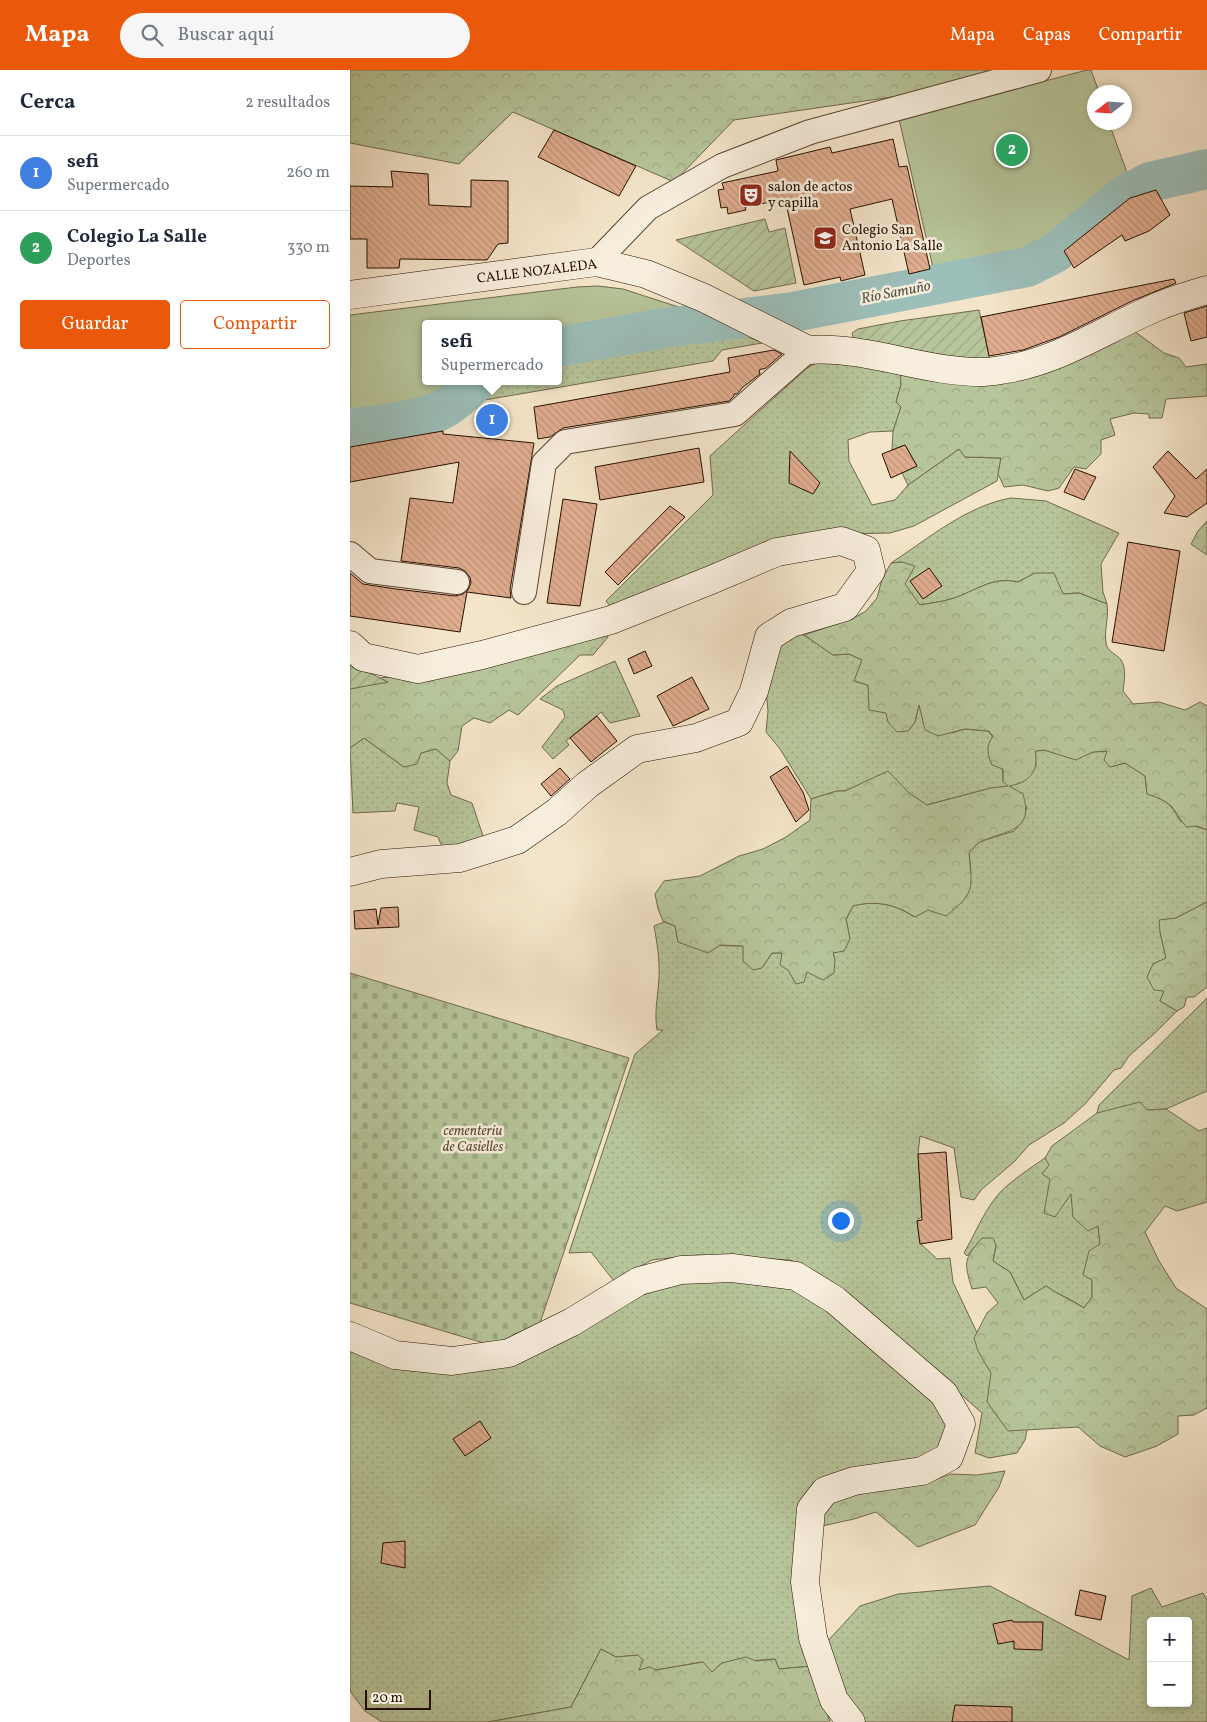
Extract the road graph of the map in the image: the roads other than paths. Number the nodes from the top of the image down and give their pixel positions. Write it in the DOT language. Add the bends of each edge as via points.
graph roads {
  1 [pos="1040,70"];
  2 [pos="596,262"];
  3 [pos="1207,290"];
  4 [pos="350,295"];
  5 [pos="817,349"];
  6 [pos="350,554"];
  7 [pos="457,582"];
  8 [pos="524,592"];
  9 [pos="350,645"];
  10 [pos="350,872"];
  11 [pos="350,1336"];
  12 [pos="851,1722"];
  1 -- 2 [label="street" via="810,132 722,166 648,208"];
  2 -- 4 [label="street, CALLE NOZALEDA"];
  2 -- 5 [label="street, CALLE NOZALEDA" via="646,274"];
  3 -- 5 [label="street" via="1157,307 1058,354 1022,366 986,372 945,370 851,351"];
  5 -- 8 [label="street" via="735,414 566,442 544,463"];
  6 -- 7 [label="street" via="370,571"];
  9 -- 10 [label="street" via="363,657 418,669 610,620 777,552 841,541 866,550 871,571 845,607 791,623 769,637 754,691 739,722 696,738 637,749 516,840 460,858 381,864"];
  11 -- 12 [label="street" via="396,1355 452,1361 509,1353 572,1322 640,1281 681,1270 732,1268 796,1276 835,1300 944,1394 961,1424 949,1457 922,1471 854,1481 825,1491 811,1509 805,1582 813,1638 834,1700"];
}
